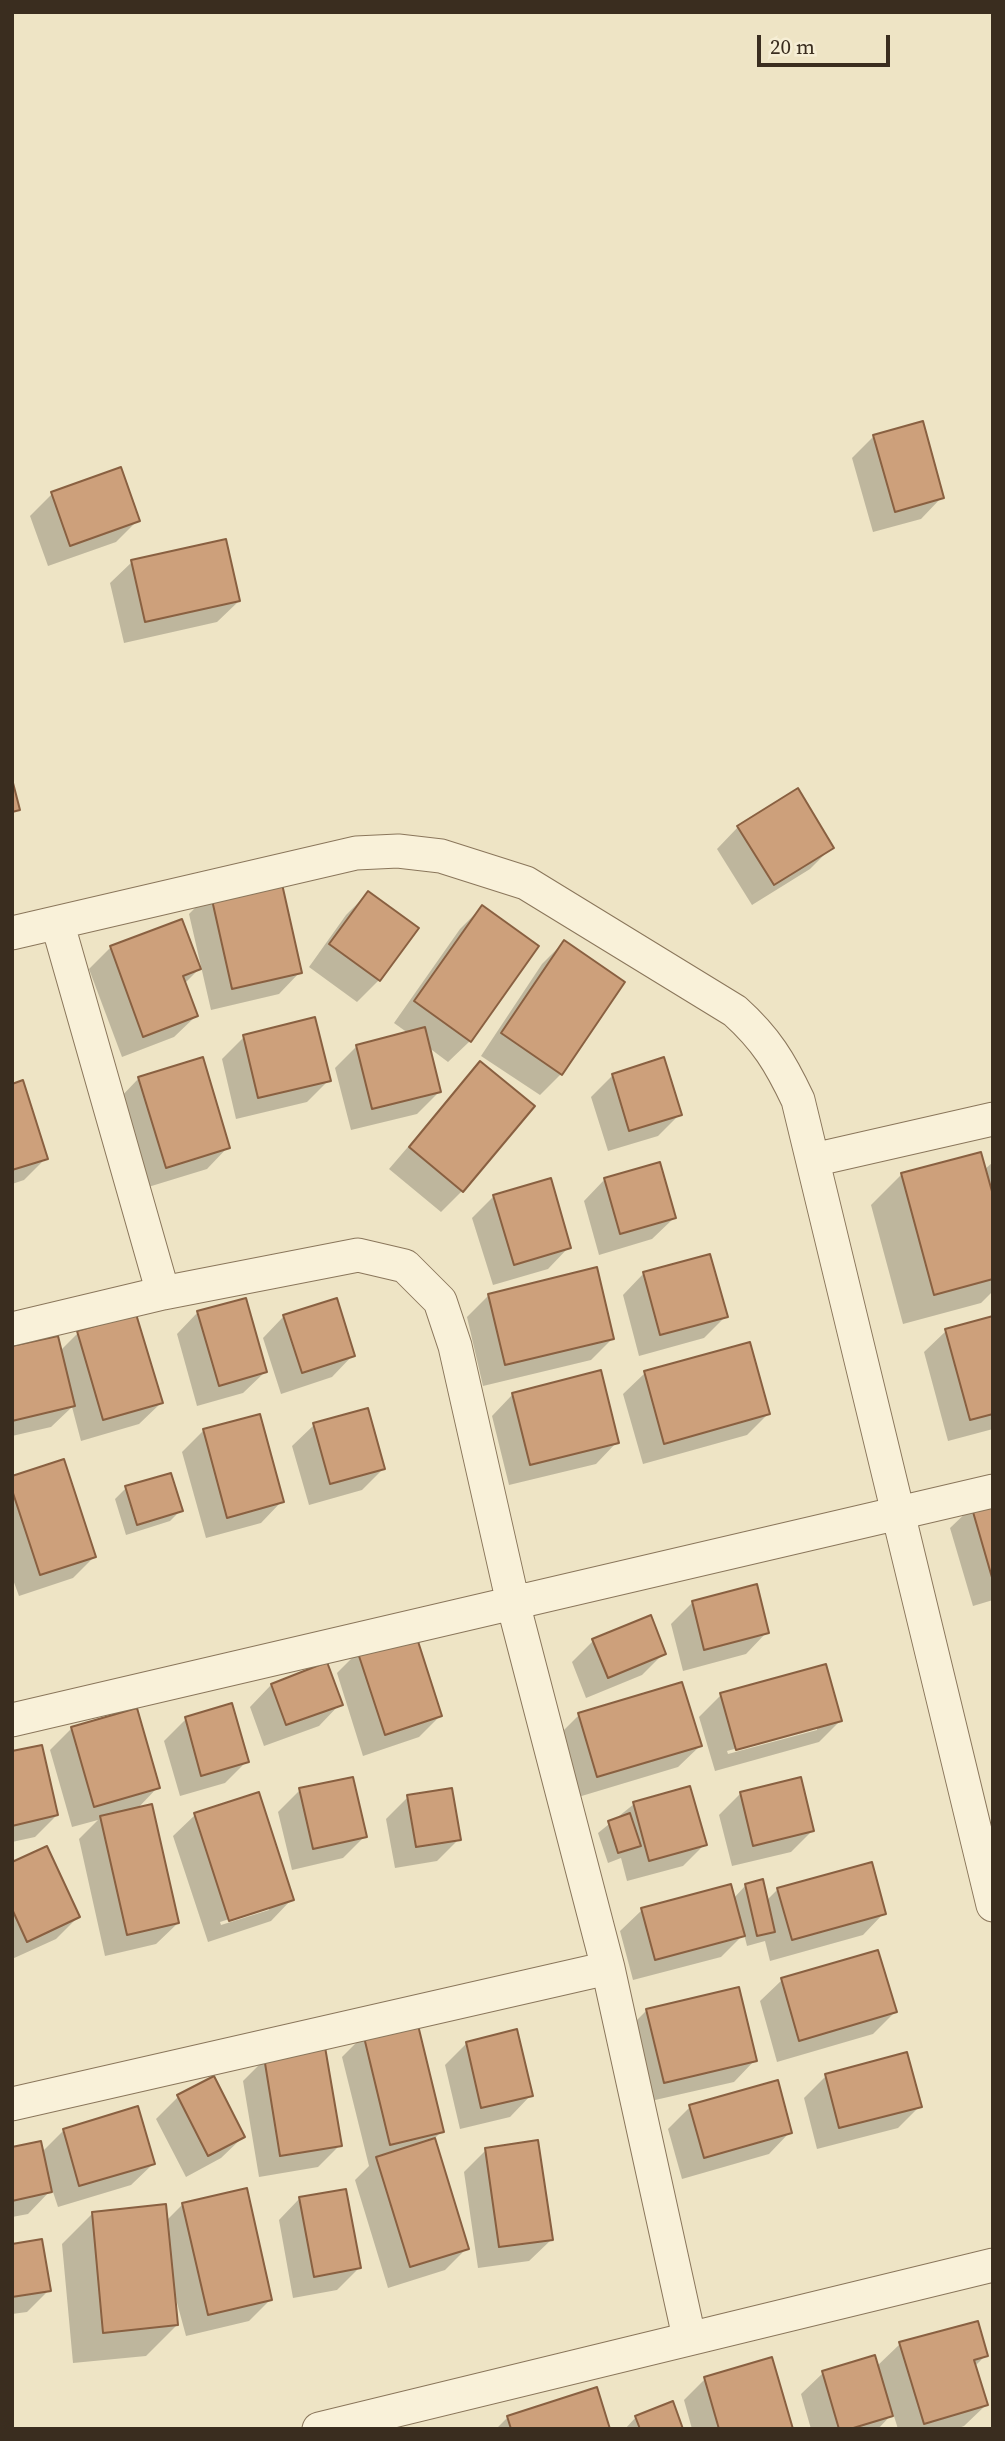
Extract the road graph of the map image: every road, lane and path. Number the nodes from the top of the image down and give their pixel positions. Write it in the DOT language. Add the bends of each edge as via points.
graph roads {
  1 [pos="58,925"];
  2 [pos="12,933"];
  3 [pos="993,1119"];
  4 [pos="813,1160"];
  5 [pos="163,1293"];
  6 [pos="12,1329"];
  7 [pos="993,1491"];
  8 [pos="900,1513"];
  9 [pos="513,1603"];
  10 [pos="12,1720"];
  11 [pos="989,1871"];
  12 [pos="993,1905"];
  13 [pos="608,1968"];
  14 [pos="12,2104"];
  15 [pos="993,2265"];
  16 [pos="689,2337"];
  17 [pos="318,2429"];
  1 -- 2 [label="street"];
  1 -- 4 [label="street" via="356,853 441,856 526,883 735,1011 762,1036 780,1063 798,1100"];
  1 -- 5 [label="street"];
  3 -- 4 [label="street"];
  4 -- 8 [label="street"];
  5 -- 6 [label="street"];
  5 -- 9 [label="street" via="358,1255 405,1266 440,1301 455,1346"];
  7 -- 8 [label="street"];
  8 -- 9 [label="street"];
  8 -- 11 [label="street"];
  9 -- 10 [label="street"];
  9 -- 13 [label="street"];
  11 -- 12 [label="street"];
  13 -- 14 [label="street"];
  13 -- 16 [label="street"];
  15 -- 16 [label="street"];
  16 -- 17 [label="street"];
}
